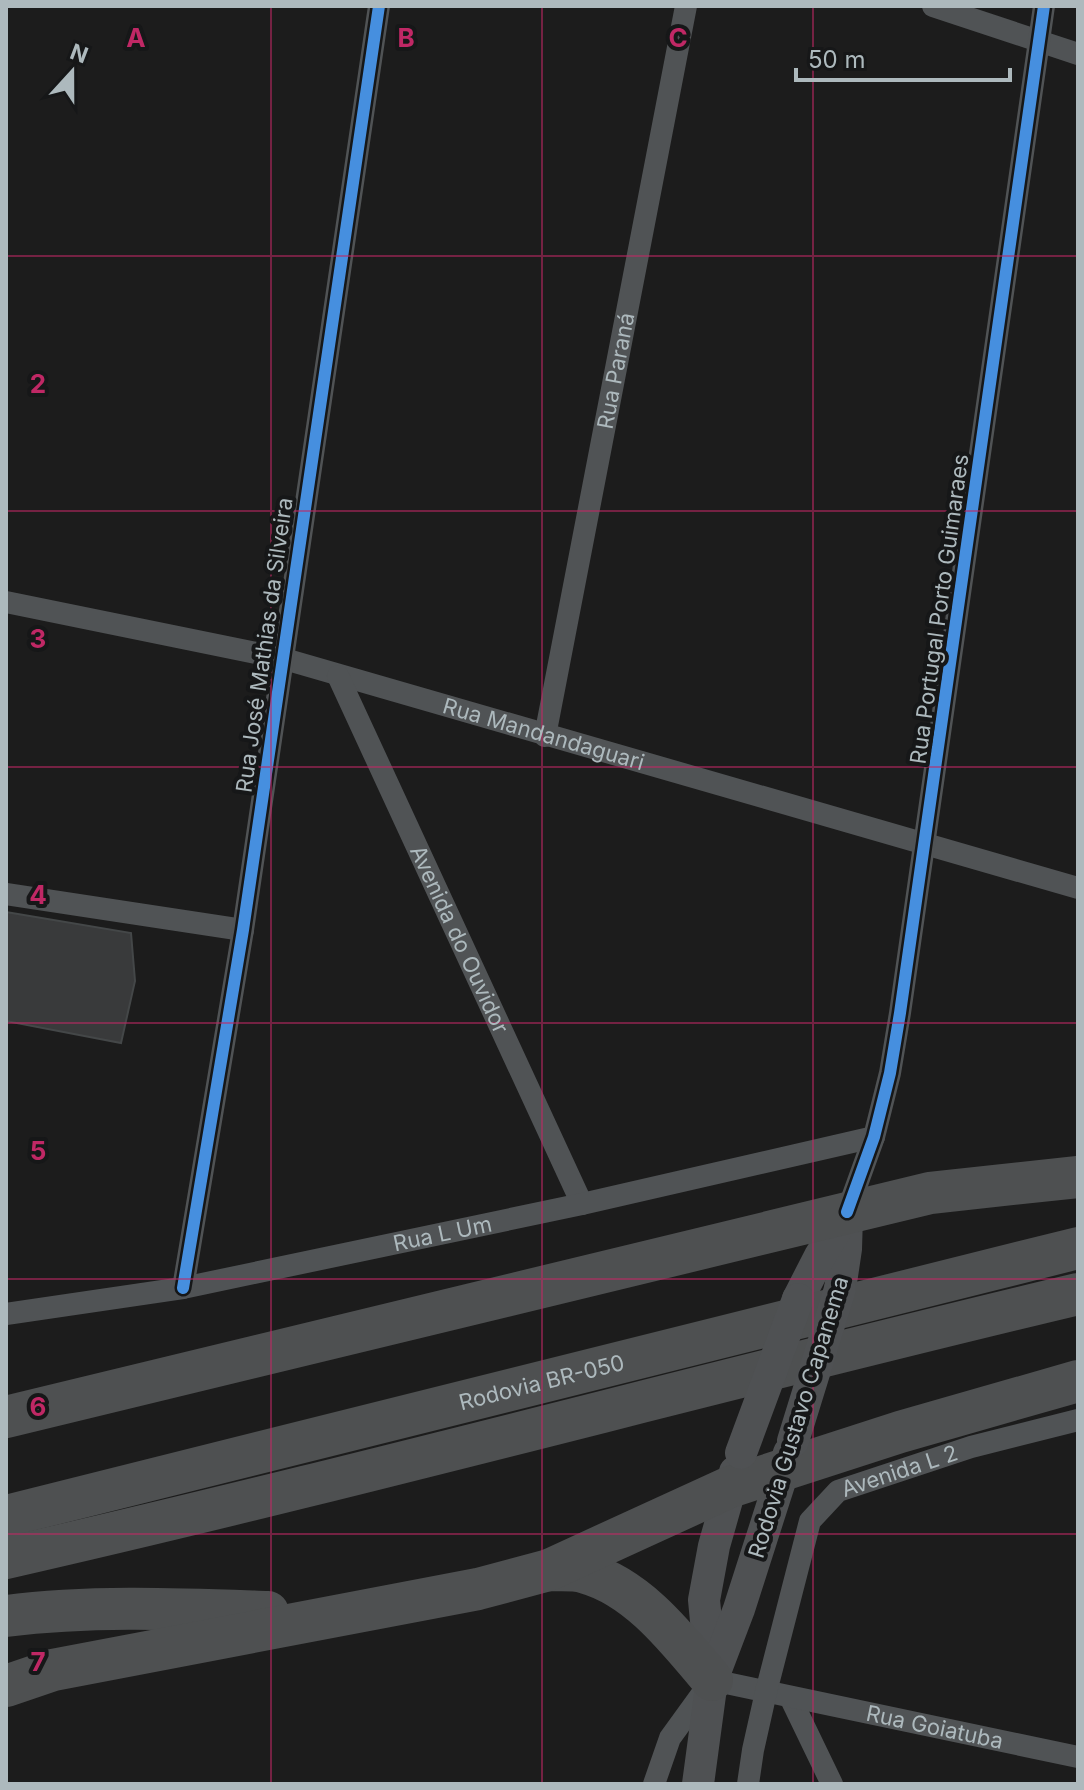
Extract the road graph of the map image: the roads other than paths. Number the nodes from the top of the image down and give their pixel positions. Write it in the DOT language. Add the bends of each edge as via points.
graph roads {
  1 [pos="379,6"];
  2 [pos="686,6"];
  3 [pos="933,6"];
  4 [pos="1044,6"];
  5 [pos="1040,41"];
  6 [pos="1078,54"];
  7 [pos="6,602"];
  8 [pos="281,658"];
  9 [pos="338,676"];
  10 [pos="545,736"];
  11 [pos="926,844"];
  12 [pos="1078,888"];
  13 [pos="6,894"];
  14 [pos="243,930"];
  15 [pos="874,1137"];
  16 [pos="1078,1177"];
  17 [pos="582,1204"];
  18 [pos="847,1212"];
  19 [pos="1078,1248"];
  20 [pos="183,1288"];
  21 [pos="1078,1294"];
  22 [pos="6,1314"];
  23 [pos="1078,1381"];
  24 [pos="6,1417"];
  25 [pos="1078,1420"];
  26 [pos="788,1456"];
  27 [pos="736,1470"];
  28 [pos="6,1516"];
  29 [pos="6,1558"];
  30 [pos="549,1570"];
  31 [pos="342,1615"];
  32 [pos="6,1616"];
  33 [pos="712,1680"];
  34 [pos="6,1686"];
  35 [pos="766,1692"];
  36 [pos="790,1697"];
  37 [pos="1078,1757"];
  38 [pos="654,1784"];
  39 [pos="698,1784"];
  40 [pos="748,1784"];
  41 [pos="832,1784"];
  1 -- 8 [label="street, Rua José Mathias da Silveira"];
  2 -- 10 [label="street, Rua Paraná"];
  3 -- 5 [label="street"];
  4 -- 5 [label="street, Rua Portugal Porto Guimaraes"];
  5 -- 6 [label="street"];
  5 -- 11 [label="street, Rua Portugal Porto Guimaraes"];
  7 -- 8 [label="street, Rua Mandandaguari"];
  8 -- 9 [label="street, Rua Mandandaguari"];
  8 -- 14 [label="street, Rua José Mathias da Silveira"];
  9 -- 10 [label="street, Rua Mandandaguari"];
  9 -- 17 [label="street, Avenida do Ouvidor"];
  10 -- 11 [label="street, Rua Mandandaguari"];
  11 -- 12 [label="street, Rua Mandandaguari"];
  11 -- 15 [label="street, Rua Portugal Porto Guimaraes" via="890,1073"];
  13 -- 14 [label="street"];
  14 -- 20 [label="street, Rua José Mathias da Silveira"];
  15 -- 17 [label="street, Rua L Um"];
  15 -- 18 [label="street, Rua Portugal Porto Guimaraes"];
  16 -- 18 [label="highway" via="930,1193"];
  17 -- 20 [label="street, Rua L Um"];
  18 -- 24 [label="highway"];
  18 -- 26 [label="main road, Rodovia Gustavo Capanema, bridge" via="840,1289"];
  18 -- 27 [label="main road, Rodovia Gustavo Capanema, bridge" via="798,1299"];
  19 -- 28 [label="highway, Rodovia BR-050"];
  20 -- 22 [label="street, Rua L Um"];
  21 -- 29 [label="highway, Rodovia BR-050"];
  23 -- 26 [label="highway" via="900,1432"];
  25 -- 35 [label="street, Avenida L 2" via="971,1447 838,1491 810,1521"];
  26 -- 27 [label="highway"];
  26 -- 33 [label="main road, Rodovia Gustavo Capanema"];
  27 -- 30 [label="highway"];
  27 -- 33 [label="main road, Rodovia Gustavo Capanema" via="704,1600"];
  30 -- 31 [label="highway"];
  30 -- 33 [label="highway" via="585,1572 620,1588 672,1634"];
  31 -- 32 [label="highway" via="172,1609"];
  31 -- 34 [label="highway" via="53,1670"];
  33 -- 35 [label="street, Rua Goiatuba"];
  33 -- 38 [label="street" via="670,1738"];
  33 -- 39 [label="main road, Rodovia Gustavo Capanema"];
  35 -- 36 [label="street, Rua Goiatuba"];
  35 -- 40 [label="street, Avenida L 2"];
  36 -- 37 [label="street, Rua Goiatuba"];
  36 -- 41 [label="street"];
}
